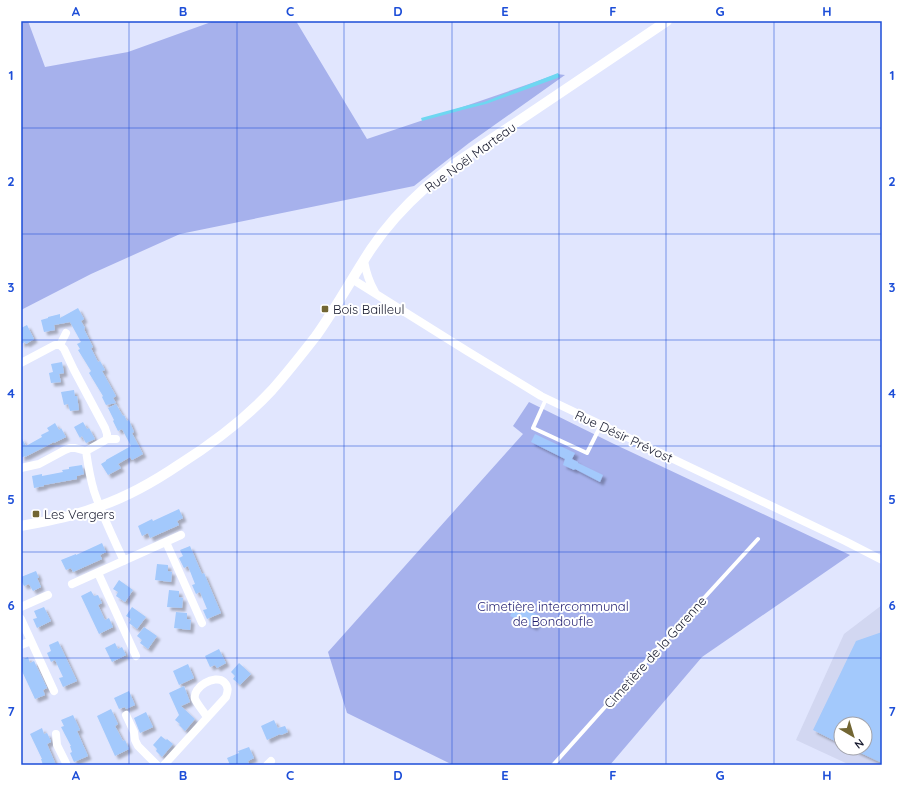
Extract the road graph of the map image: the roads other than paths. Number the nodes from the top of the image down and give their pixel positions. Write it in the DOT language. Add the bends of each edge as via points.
graph roads {
  1 [pos="667,21"];
  2 [pos="364,261"];
  3 [pos="352,279"];
  4 [pos="377,294"];
  5 [pos="66,333"];
  6 [pos="60,345"];
  7 [pos="21,363"];
  8 [pos="546,399"];
  9 [pos="601,425"];
  10 [pos="86,451"];
  11 [pos="21,468"];
  12 [pos="100,506"];
  13 [pos="21,526"];
  14 [pos="181,535"];
  15 [pos="758,540"];
  16 [pos="166,542"];
  17 [pos="882,560"];
  18 [pos="124,561"];
  19 [pos="98,573"];
  20 [pos="72,584"];
  21 [pos="48,595"];
  22 [pos="21,607"];
  23 [pos="21,619"];
  24 [pos="202,623"];
  25 [pos="31,641"];
  26 [pos="21,645"];
  27 [pos="136,656"];
  28 [pos="54,690"];
  29 [pos="126,715"];
  30 [pos="207,717"];
  31 [pos="56,734"];
  32 [pos="66,765"];
  33 [pos="157,765"];
  34 [pos="164,765"];
  35 [pos="553,765"];
  1 -- 2 [label="street, Rue Noël Marteau" via="453,165 406,207"];
  2 -- 3 [label="street, Rue Noël Marteau"];
  2 -- 4 [label="street" via="370,283"];
  3 -- 4 [label="street, Rue Désir Prévost"];
  3 -- 12 [label="street, Rue Noël Marteau" via="301,355 271,390 229,430 154,481"];
  4 -- 8 [label="street, Rue Désir Prévost"];
  5 -- 6 [label="street"];
  6 -- 7 [label="street" via="55,344"];
  6 -- 10 [label="street" via="112,439"];
  8 -- 9 [label="street, Rue Désir Prévost"];
  8 -- 9 [label="lane" via="533,428 587,453"];
  9 -- 17 [label="street, Rue Désir Prévost"];
  10 -- 11 [label="street" via="70,448 39,464"];
  10 -- 12 [label="street" via="89,472"];
  12 -- 13 [label="street, Rue Noël Marteau"];
  12 -- 18 [label="street"];
  14 -- 16 [label="street"];
  15 -- 35 [label="lane, Cimetière de la Garenne"];
  16 -- 18 [label="street"];
  16 -- 24 [label="street"];
  18 -- 19 [label="street"];
  19 -- 20 [label="street"];
  19 -- 27 [label="street"];
  21 -- 22 [label="street"];
  23 -- 25 [label="street"];
  25 -- 26 [label="street"];
  25 -- 28 [label="street"];
  29 -- 33 [label="street" via="138,746"];
  30 -- 30 [label="street" via="226,697 228,691 227,685 219,679 208,681 195,695"];
  30 -- 34 [label="street"];
  31 -- 32 [label="street" via="57,745"];
}
